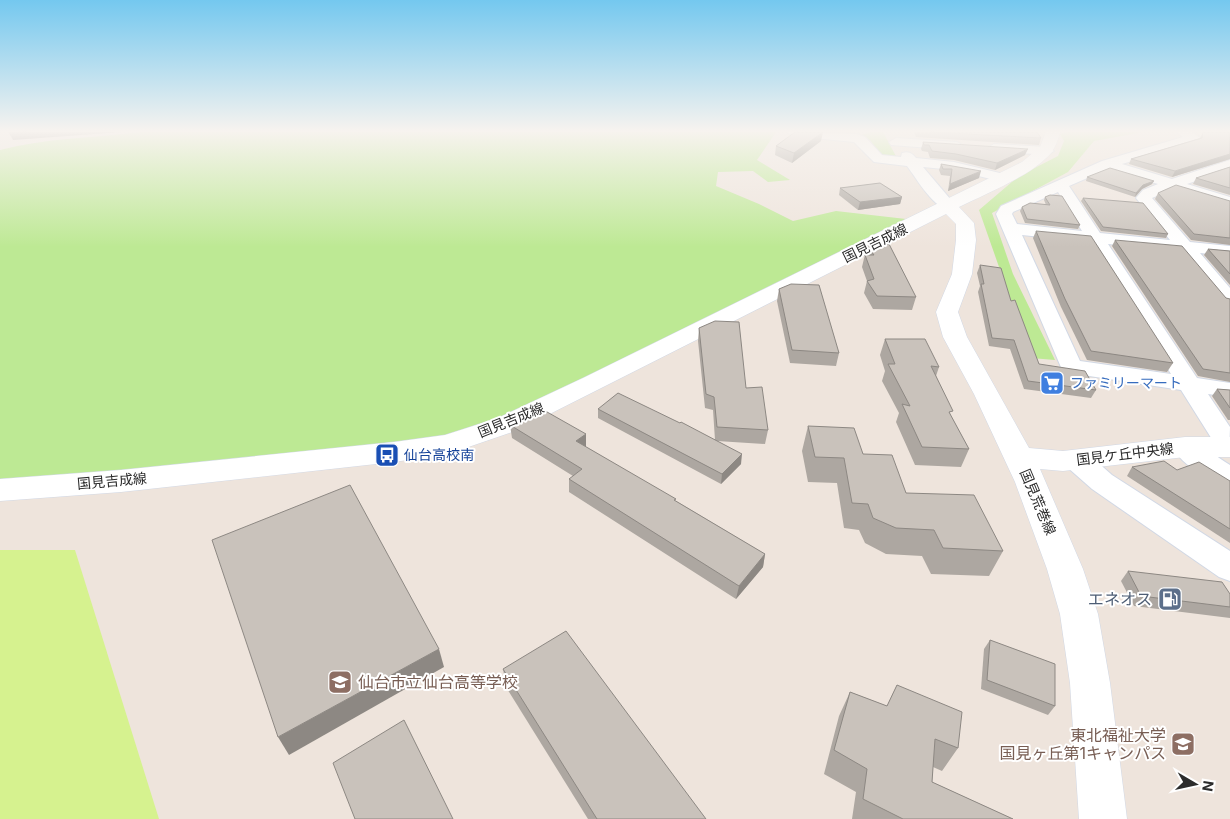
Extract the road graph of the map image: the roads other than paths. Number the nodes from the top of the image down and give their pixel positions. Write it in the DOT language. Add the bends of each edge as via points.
graph roads {
  1 [pos="918,170"];
  2 [pos="971,170"];
  3 [pos="1017,170"];
  4 [pos="1093,170"];
  5 [pos="1127,170"];
  6 [pos="1212,170"];
  7 [pos="1003,178"];
  8 [pos="1171,184"];
  9 [pos="1061,185"];
  10 [pos="1230,202"];
  11 [pos="949,206"];
  12 [pos="1012,229"];
  13 [pos="1095,237"];
  14 [pos="1186,247"];
  15 [pos="1230,251"];
  16 [pos="1230,300"];
  17 [pos="1188,384"];
  18 [pos="1230,390"];
  19 [pos="1229,446"];
  20 [pos="1186,447"];
  21 [pos="1019,457"];
  22 [pos="1077,460"];
  23 [pos="1230,477"];
  24 [pos="0,490"];
  25 [pos="1230,568"];
  26 [pos="1102,819"];
  1 -- 11 [label="street"];
  2 -- 7 [label="street"];
  3 -- 7 [label="street, 国見吉成線"];
  4 -- 9 [label="street"];
  5 -- 8 [label="street"];
  6 -- 8 [label="street"];
  7 -- 11 [label="street, 国見吉成線"];
  8 -- 10 [label="street"];
  8 -- 14 [label="street" via="1148,192 1144,198"];
  9 -- 12 [label="street" via="1007,208 1004,214"];
  9 -- 13 [label="street"];
  11 -- 21 [label="street, 国見荒巻線" via="965,223 966,240 962,274 947,312 956,337"];
  11 -- 24 [label="street, 国見吉成線" via="508,424 448,444 131,480"];
  12 -- 13 [label="street"];
  12 -- 17 [label="street" via="1071,367"];
  13 -- 14 [label="street"];
  13 -- 17 [label="street"];
  14 -- 15 [label="street"];
  14 -- 16 [label="street"];
  17 -- 18 [label="street"];
  17 -- 19 [label="street"];
  19 -- 20 [label="street, 国見ケ丘中央線"];
  20 -- 22 [label="street, 国見ケ丘中央線"];
  20 -- 23 [label="street"];
  21 -- 22 [label="street, 国見ケ丘中央線"];
  21 -- 26 [label="street, 国見荒巻線" via="1066,568 1079,614 1090,683"];
  22 -- 25 [label="street" via="1102,482"];
}
